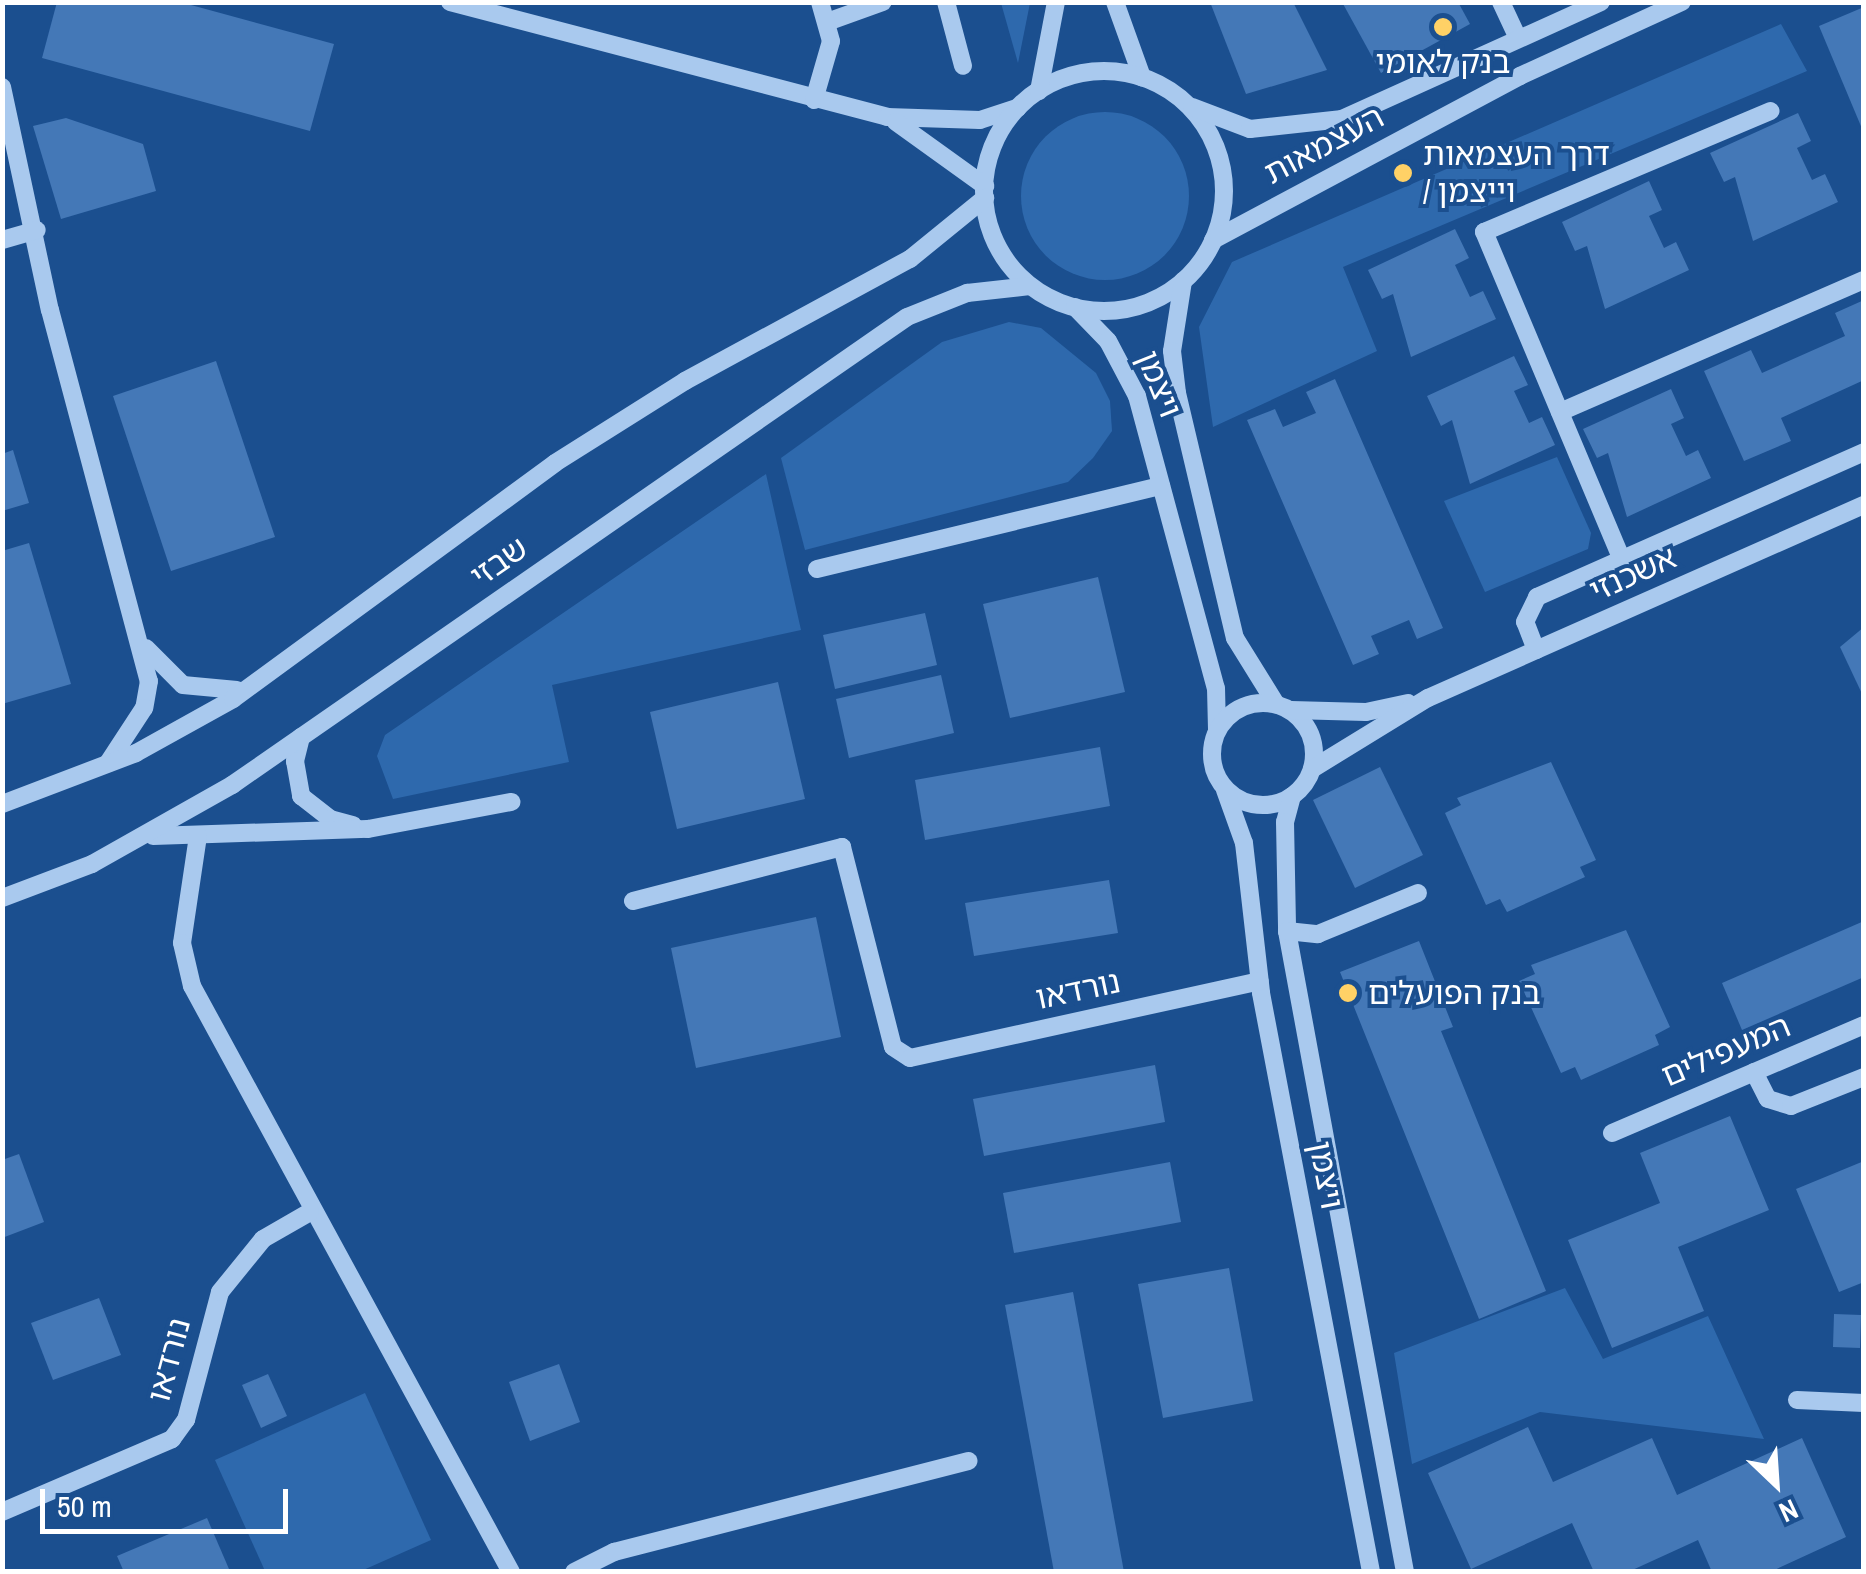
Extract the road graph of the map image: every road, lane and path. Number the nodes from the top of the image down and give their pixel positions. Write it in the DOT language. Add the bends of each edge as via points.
graph roads {
  1 [pos="450,2"];
  2 [pos="820,2"];
  3 [pos="883,2"];
  4 [pos="946,2"];
  5 [pos="1056,2"];
  6 [pos="1115,2"];
  7 [pos="1501,2"];
  8 [pos="1601,2"];
  9 [pos="1682,2"];
  10 [pos="826,22"];
  11 [pos="1518,38"];
  12 [pos="963,66"];
  13 [pos="1142,77"];
  14 [pos="2,87"];
  15 [pos="1039,91"];
  16 [pos="814,100"];
  17 [pos="1188,106"];
  18 [pos="1019,108"];
  19 [pos="1770,111"];
  20 [pos="887,117"];
  21 [pos="985,192"];
  22 [pos="37,230"];
  23 [pos="2,240"];
  24 [pos="1212,240"];
  25 [pos="1864,280"];
  26 [pos="1183,281"];
  27 [pos="1030,286"];
  28 [pos="1075,306"];
  29 [pos="1560,412"];
  30 [pos="1864,452"];
  31 [pos="1161,486"];
  32 [pos="1864,505"];
  33 [pos="1622,560"];
  34 [pos="818,569"];
  35 [pos="142,644"];
  36 [pos="1536,650"];
  37 [pos="247,688"];
  38 [pos="1428,698"];
  39 [pos="1284,707"];
  40 [pos="1217,730"];
  41 [pos="301,737"];
  42 [pos="104,767"];
  43 [pos="1312,768"];
  44 [pos="1225,790"];
  45 [pos="1292,796"];
  46 [pos="510,802"];
  47 [pos="2,804"];
  48 [pos="368,829"];
  49 [pos="147,836"];
  50 [pos="198,836"];
  51 [pos="1418,894"];
  52 [pos="2,898"];
  53 [pos="633,901"];
  54 [pos="1287,931"];
  55 [pos="1260,981"];
  56 [pos="1864,1026"];
  57 [pos="1754,1072"];
  58 [pos="1864,1077"];
  59 [pos="1612,1133"];
  60 [pos="310,1212"];
  61 [pos="1797,1400"];
  62 [pos="1864,1403"];
  63 [pos="969,1460"];
  64 [pos="2,1512"];
  65 [pos="511,1572"];
  66 [pos="574,1572"];
  67 [pos="1371,1572"];
  68 [pos="1405,1572"];
  1 -- 16 [label="street"];
  2 -- 10 [label="street"];
  3 -- 10 [label="street"];
  4 -- 12 [label="street"];
  5 -- 15 [label="street"];
  6 -- 13 [label="street"];
  7 -- 11 [label="street"];
  8 -- 11 [label="street, העצמאות"];
  9 -- 24 [label="street, העצמאות" via="1520,76"];
  10 -- 16 [label="street" via="831,41"];
  11 -- 17 [label="street, העצמאות" via="1388,100 1306,128 1250,129"];
  13 -- 15 [label="street" via="1082,73"];
  13 -- 17 [label="street"];
  14 -- 22 [label="street"];
  15 -- 18 [label="street"];
  16 -- 20 [label="street"];
  17 -- 24 [label="street" via="1223,171"];
  18 -- 20 [label="street" via="980,120"];
  18 -- 21 [label="street" via="989,156"];
  19 -- 29 [label="street" via="1484,232"];
  20 -- 21 [label="street"];
  21 -- 27 [label="street" via="994,240"];
  21 -- 37 [label="street, שבזי" via="910,259 684,381 555,463"];
  22 -- 23 [label="street"];
  22 -- 35 [label="street" via="55,327"];
  24 -- 26 [label="street"];
  25 -- 29 [label="street"];
  26 -- 28 [label="street" via="1135,306"];
  26 -- 39 [label="street, ויצמן" via="1172,350 1234,638"];
  27 -- 28 [label="street"];
  27 -- 41 [label="street, שבזי" via="966,293 907,318"];
  28 -- 31 [label="street, ויצמן" via="1124,367"];
  29 -- 33 [label="street"];
  30 -- 33 [label="street"];
  31 -- 34 [label="street"];
  31 -- 40 [label="street, ויצמן" via="1216,688"];
  32 -- 36 [label="street, אשכנזי"];
  33 -- 36 [label="street" via="1528,604 1525,622"];
  35 -- 37 [label="street" via="183,686 215,694"];
  35 -- 42 [label="street" via="144,708"];
  36 -- 38 [label="street, אשכנזי"];
  37 -- 42 [label="street, שבזי"];
  38 -- 39 [label="street, אשכנזי" via="1366,712"];
  38 -- 43 [label="street, אשכנזי"];
  39 -- 40 [label="street" via="1237,709"];
  39 -- 43 [label="street" via="1311,734"];
  40 -- 44 [label="street" via="1212,761"];
  41 -- 48 [label="street" via="294,761 301,796 330,819"];
  41 -- 49 [label="street, שבזי"];
  42 -- 47 [label="street, שבזי"];
  43 -- 45 [label="street"];
  44 -- 45 [label="street" via="1250,804"];
  44 -- 55 [label="street, ויצמן" via="1244,843"];
  45 -- 54 [label="street, ויצמן" via="1284,822"];
  46 -- 48 [label="street"];
  48 -- 50 [label="street"];
  49 -- 50 [label="street"];
  49 -- 52 [label="street, שבזי"];
  50 -- 60 [label="street" via="182,943 192,986"];
  51 -- 54 [label="street" via="1318,934"];
  53 -- 55 [label="street, נורדאו" via="842,847 893,1047 910,1058"];
  54 -- 68 [label="street, ויצמן"];
  55 -- 67 [label="street, ויצמן"];
  56 -- 57 [label="street, המעפילים"];
  57 -- 58 [label="street" via="1768,1099 1790,1106"];
  57 -- 59 [label="street, המעפילים"];
  60 -- 64 [label="street, נורדאו" via="238,1263 208,1321 186,1420 172,1439"];
  60 -- 65 [label="street"];
  61 -- 62 [label="street"];
  63 -- 66 [label="street" via="614,1552"];
}
